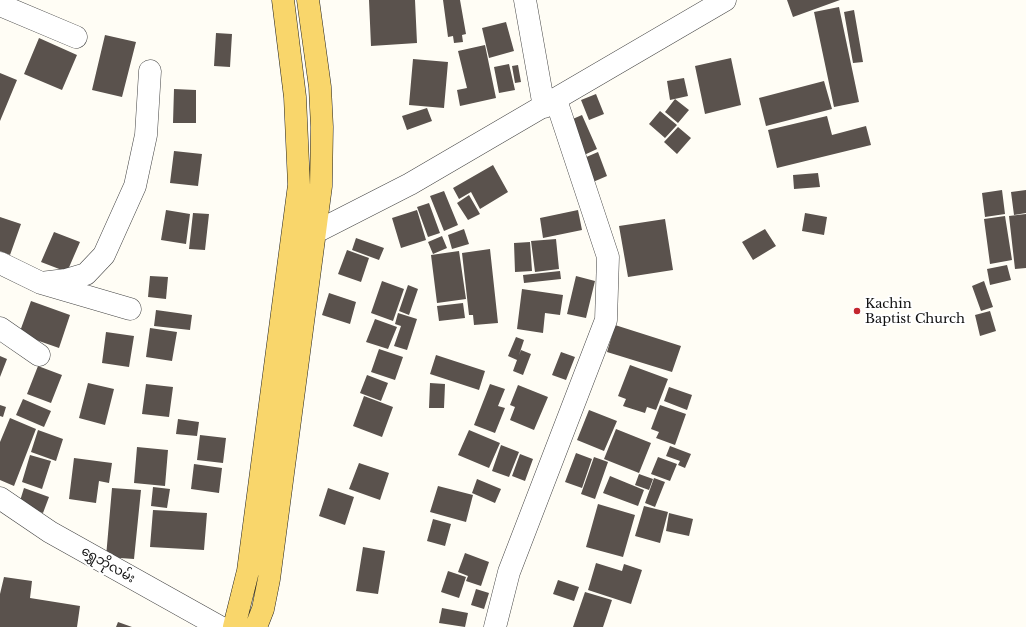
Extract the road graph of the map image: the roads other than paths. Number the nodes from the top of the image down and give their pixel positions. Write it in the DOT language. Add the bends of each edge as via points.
graph roads {
  1 [pos="283,0"];
  2 [pos="308,0"];
  3 [pos="525,0"];
  4 [pos="725,0"];
  5 [pos="0,5"];
  6 [pos="76,37"];
  7 [pos="150,71"];
  8 [pos="550,104"];
  9 [pos="316,232"];
  10 [pos="293,240"];
  11 [pos="0,263"];
  12 [pos="41,283"];
  13 [pos="130,309"];
  14 [pos="0,328"];
  15 [pos="39,355"];
  16 [pos="0,498"];
  17 [pos="220,627"];
  18 [pos="234,627"];
  19 [pos="256,627"];
  20 [pos="495,627"];
  1 -- 10 [label="main road" via="298,128 300,185"];
  2 -- 9 [label="main road" via="320,87 322,127 321,186"];
  3 -- 8 [label="street"];
  4 -- 8 [label="street"];
  5 -- 6 [label="street"];
  7 -- 12 [label="street" via="146,135 135,186 104,255 86,274"];
  8 -- 9 [label="street" via="410,184"];
  8 -- 20 [label="street" via="608,257 606,320 509,572"];
  9 -- 10 [label="street"];
  9 -- 19 [label="main road" via="269,579 263,609"];
  10 -- 18 [label="main road" via="248,571"];
  11 -- 12 [label="street"];
  12 -- 13 [label="street"];
  14 -- 15 [label="street"];
  16 -- 17 [label="street, ရွှေဘိုလမ်း" via="50,532"];
}
